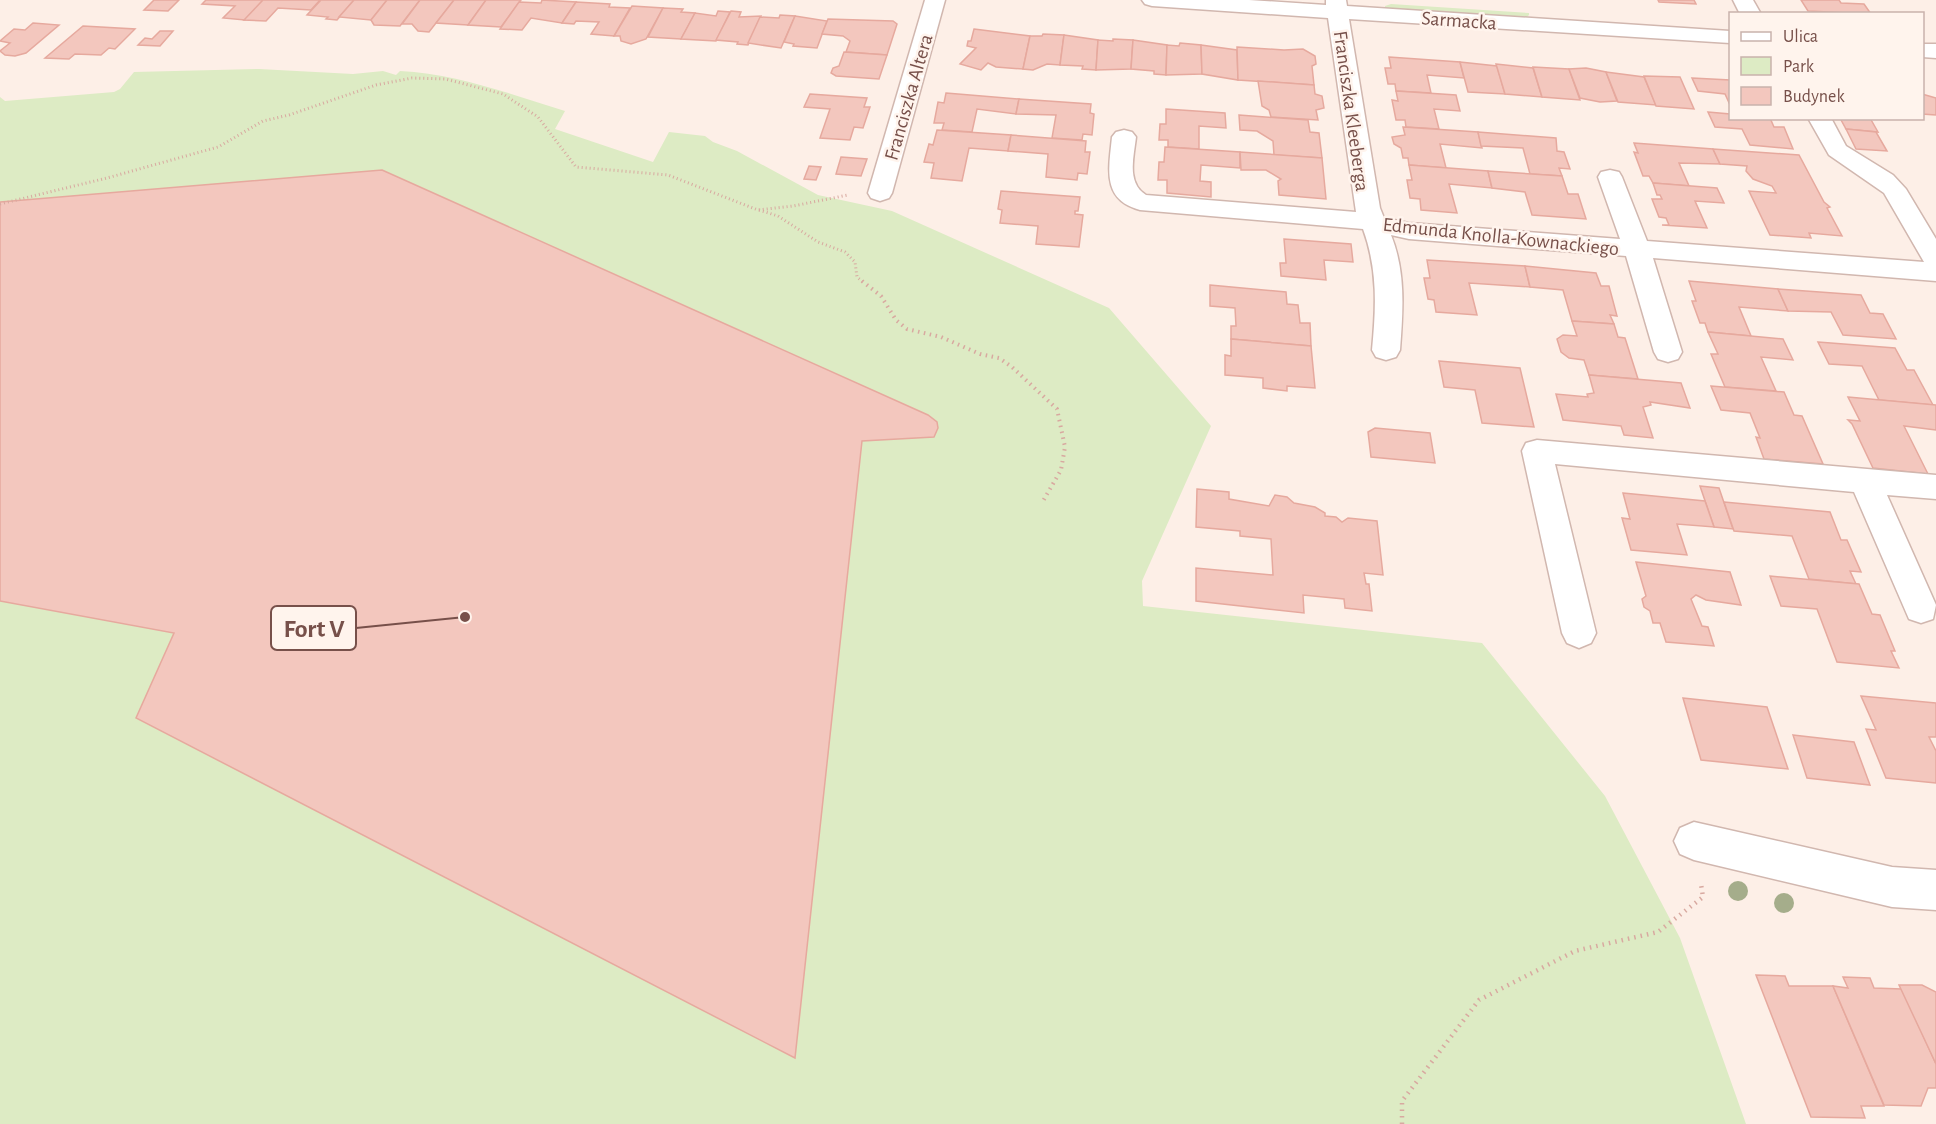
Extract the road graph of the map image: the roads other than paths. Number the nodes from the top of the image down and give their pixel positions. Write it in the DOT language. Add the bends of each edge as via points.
graph roads {
  1 [pos="935,0"];
  2 [pos="1152,0"];
  3 [pos="1337,6"];
  4 [pos="1729,37"];
  5 [pos="1820,120"];
  6 [pos="1124,137"];
  7 [pos="1610,177"];
  8 [pos="881,190"];
  9 [pos="1373,224"];
  10 [pos="1637,249"];
  11 [pos="1936,261"];
  12 [pos="1936,272"];
  13 [pos="1386,350"];
  14 [pos="1668,352"];
  15 [pos="1865,481"];
  16 [pos="1936,487"];
  17 [pos="1921,609"];
  18 [pos="1579,633"];
  19 [pos="1694,841"];
  20 [pos="1936,890"];
  1 -- 8 [label="street, Franciszka Altera"];
  2 -- 3 [label="street, Sarmacka"];
  3 -- 4 [label="street, Sarmacka"];
  3 -- 9 [label="street, Franciszka Kleeberga" via="1366,208"];
  5 -- 11 [label="street" via="1837,150 1894,189"];
  6 -- 9 [label="street, Edmunda Knolla-Kownackiego" via="1122,188 1128,197 1140,202 1352,219"];
  7 -- 10 [label="street"];
  9 -- 10 [label="street, Edmunda Knolla-Kownackiego" via="1409,231"];
  9 -- 13 [label="street, Franciszka Kleeberga" via="1382,246 1390,298"];
  10 -- 12 [label="street, Edmunda Knolla-Kownackiego"];
  10 -- 14 [label="street"];
  15 -- 16 [label="street"];
  15 -- 17 [label="street"];
  15 -- 18 [label="street" via="1538,451"];
  19 -- 20 [label="street" via="1892,887"];
}
